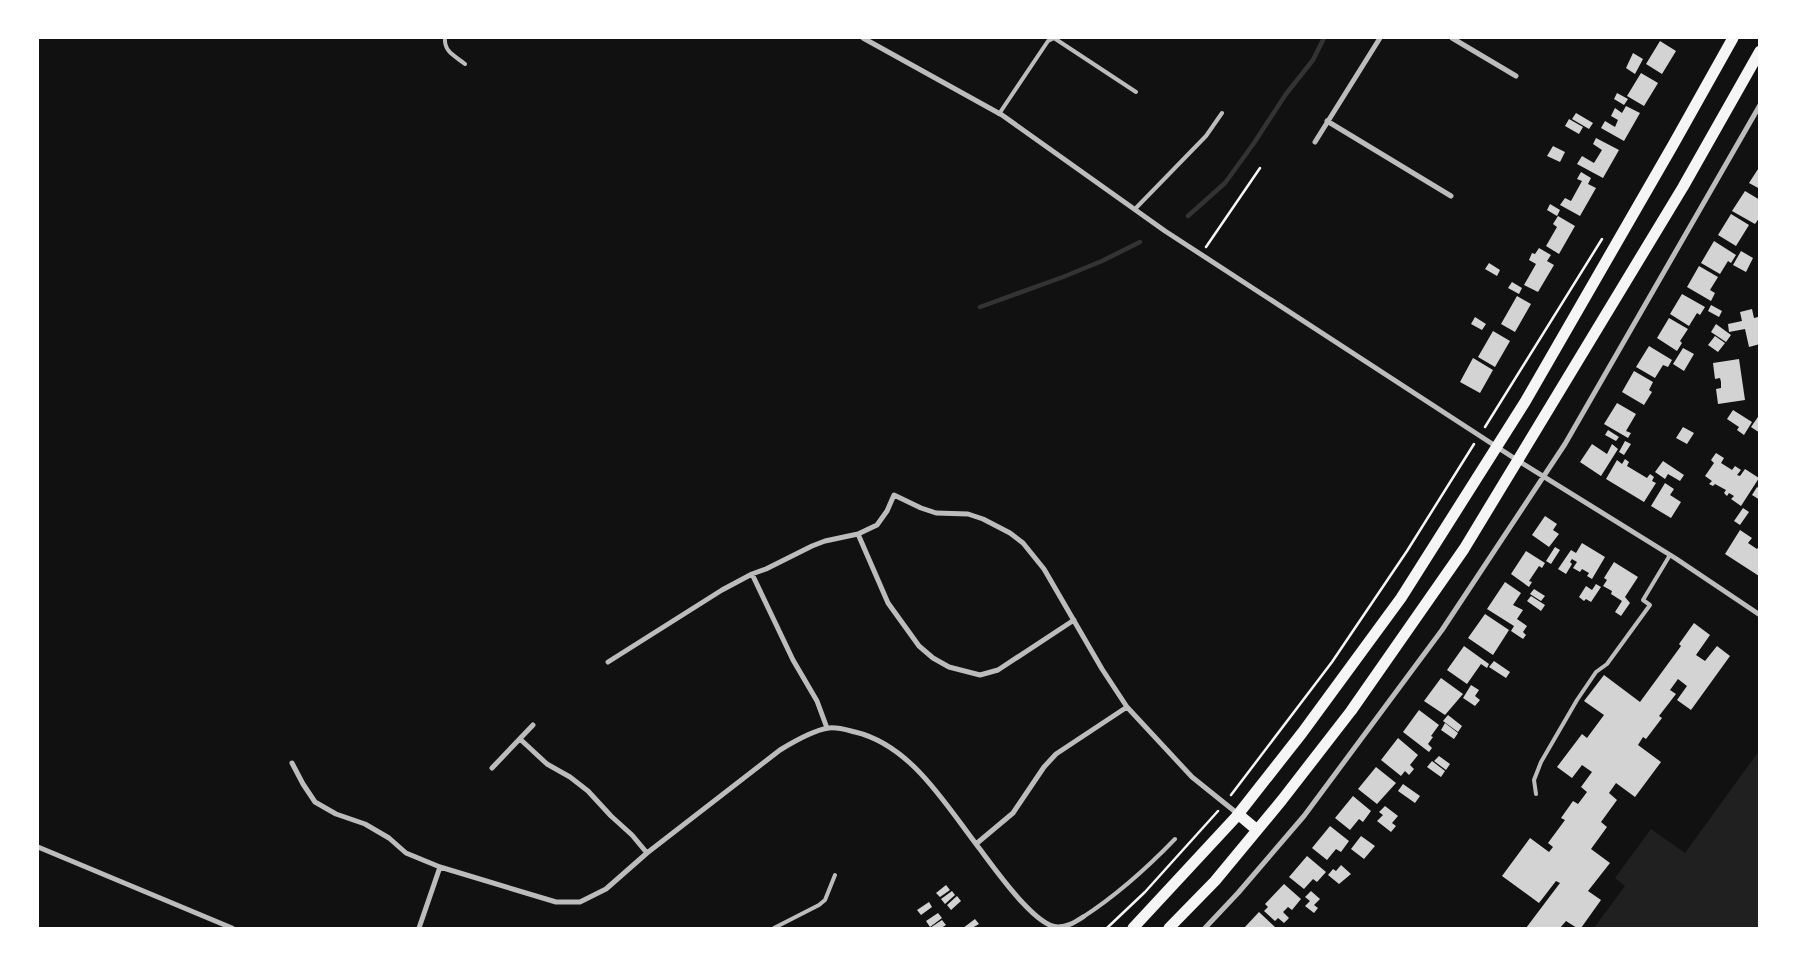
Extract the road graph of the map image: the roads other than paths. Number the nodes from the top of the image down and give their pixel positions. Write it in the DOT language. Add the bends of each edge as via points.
graph roads {
  1 [pos="445,38"];
  2 [pos="863,38"];
  3 [pos="1054,38"];
  4 [pos="1380,38"];
  5 [pos="1452,38"];
  6 [pos="1732,38"];
  7 [pos="1760,50"];
  8 [pos="465,64"];
  9 [pos="1516,76"];
  10 [pos="1136,92"];
  11 [pos="1760,105"];
  12 [pos="1222,113"];
  13 [pos="999,114"];
  14 [pos="1327,120"];
  15 [pos="1315,142"];
  16 [pos="1451,196"];
  17 [pos="1135,209"];
  18 [pos="1498,447"];
  19 [pos="1517,460"];
  20 [pos="1544,476"];
  21 [pos="858,534"];
  22 [pos="1670,555"];
  23 [pos="752,574"];
  24 [pos="1760,615"];
  25 [pos="1074,620"];
  26 [pos="608,662"];
  27 [pos="1127,706"];
  28 [pos="533,725"];
  29 [pos="827,728"];
  30 [pos="520,739"];
  31 [pos="292,763"];
  32 [pos="492,768"];
  33 [pos="1536,794"];
  34 [pos="1238,814"];
  35 [pos="1257,830"];
  36 [pos="1175,839"];
  37 [pos="976,844"];
  38 [pos="38,847"];
  39 [pos="647,853"];
  40 [pos="440,866"];
  41 [pos="835,875"];
  42 [pos="1083,918"];
  43 [pos="1052,927"];
  44 [pos="232,928"];
  45 [pos="419,928"];
  46 [pos="774,928"];
  47 [pos="1133,928"];
  48 [pos="1168,928"];
  49 [pos="1205,928"];
  1 -- 8 [label="lane" via="448,52"];
  2 -- 13 [label="street"];
  3 -- 10 [label="lane"];
  3 -- 13 [label="lane" via="1048,42"];
  4 -- 14 [label="street"];
  5 -- 9 [label="street"];
  6 -- 18 [label="highway"];
  7 -- 19 [label="highway" via="1683,187"];
  11 -- 20 [label="street"];
  12 -- 17 [label="lane" via="1206,136"];
  13 -- 17 [label="street"];
  14 -- 15 [label="street"];
  14 -- 16 [label="street"];
  17 -- 18 [label="street"];
  18 -- 19 [label="street"];
  18 -- 34 [label="highway" via="1401,598"];
  19 -- 20 [label="street"];
  19 -- 35 [label="highway" via="1464,549 1418,617 1351,711"];
  20 -- 22 [label="street"];
  20 -- 49 [label="street" via="1442,630 1304,816"];
  21 -- 23 [label="street" via="826,541"];
  21 -- 25 [label="street" via="877,525 894,495 936,513 968,514 983,519 1010,533 1034,556"];
  21 -- 25 [label="street" via="888,603 919,646 949,667 980,675 998,670"];
  22 -- 24 [label="street"];
  22 -- 33 [label="lane" via="1643,600 1650,605 1607,664 1586,685 1541,762 1534,780"];
  23 -- 26 [label="street"];
  23 -- 29 [label="street" via="793,660 817,701"];
  25 -- 27 [label="street"];
  27 -- 34 [label="street" via="1192,777"];
  27 -- 37 [label="street" via="1056,754 1044,766 1013,813"];
  28 -- 30 [label="street"];
  29 -- 37 [label="street" via="861,733 914,765"];
  29 -- 39 [label="street" via="780,750"];
  30 -- 32 [label="street"];
  30 -- 39 [label="street" via="547,764 588,791"];
  31 -- 40 [label="street" via="315,802 336,814 365,824 406,853"];
  34 -- 35 [label="highway"];
  34 -- 47 [label="highway"];
  35 -- 48 [label="highway" via="1215,881"];
  36 -- 42 [label="lane" via="1133,880"];
  37 -- 43 [label="street" via="1025,907"];
  38 -- 44 [label="street"];
  39 -- 40 [label="street" via="606,889 580,902 556,902"];
  40 -- 45 [label="street"];
  41 -- 46 [label="lane" via="825,900 819,906"];
  42 -- 43 [label="street" via="1067,926"];
}
